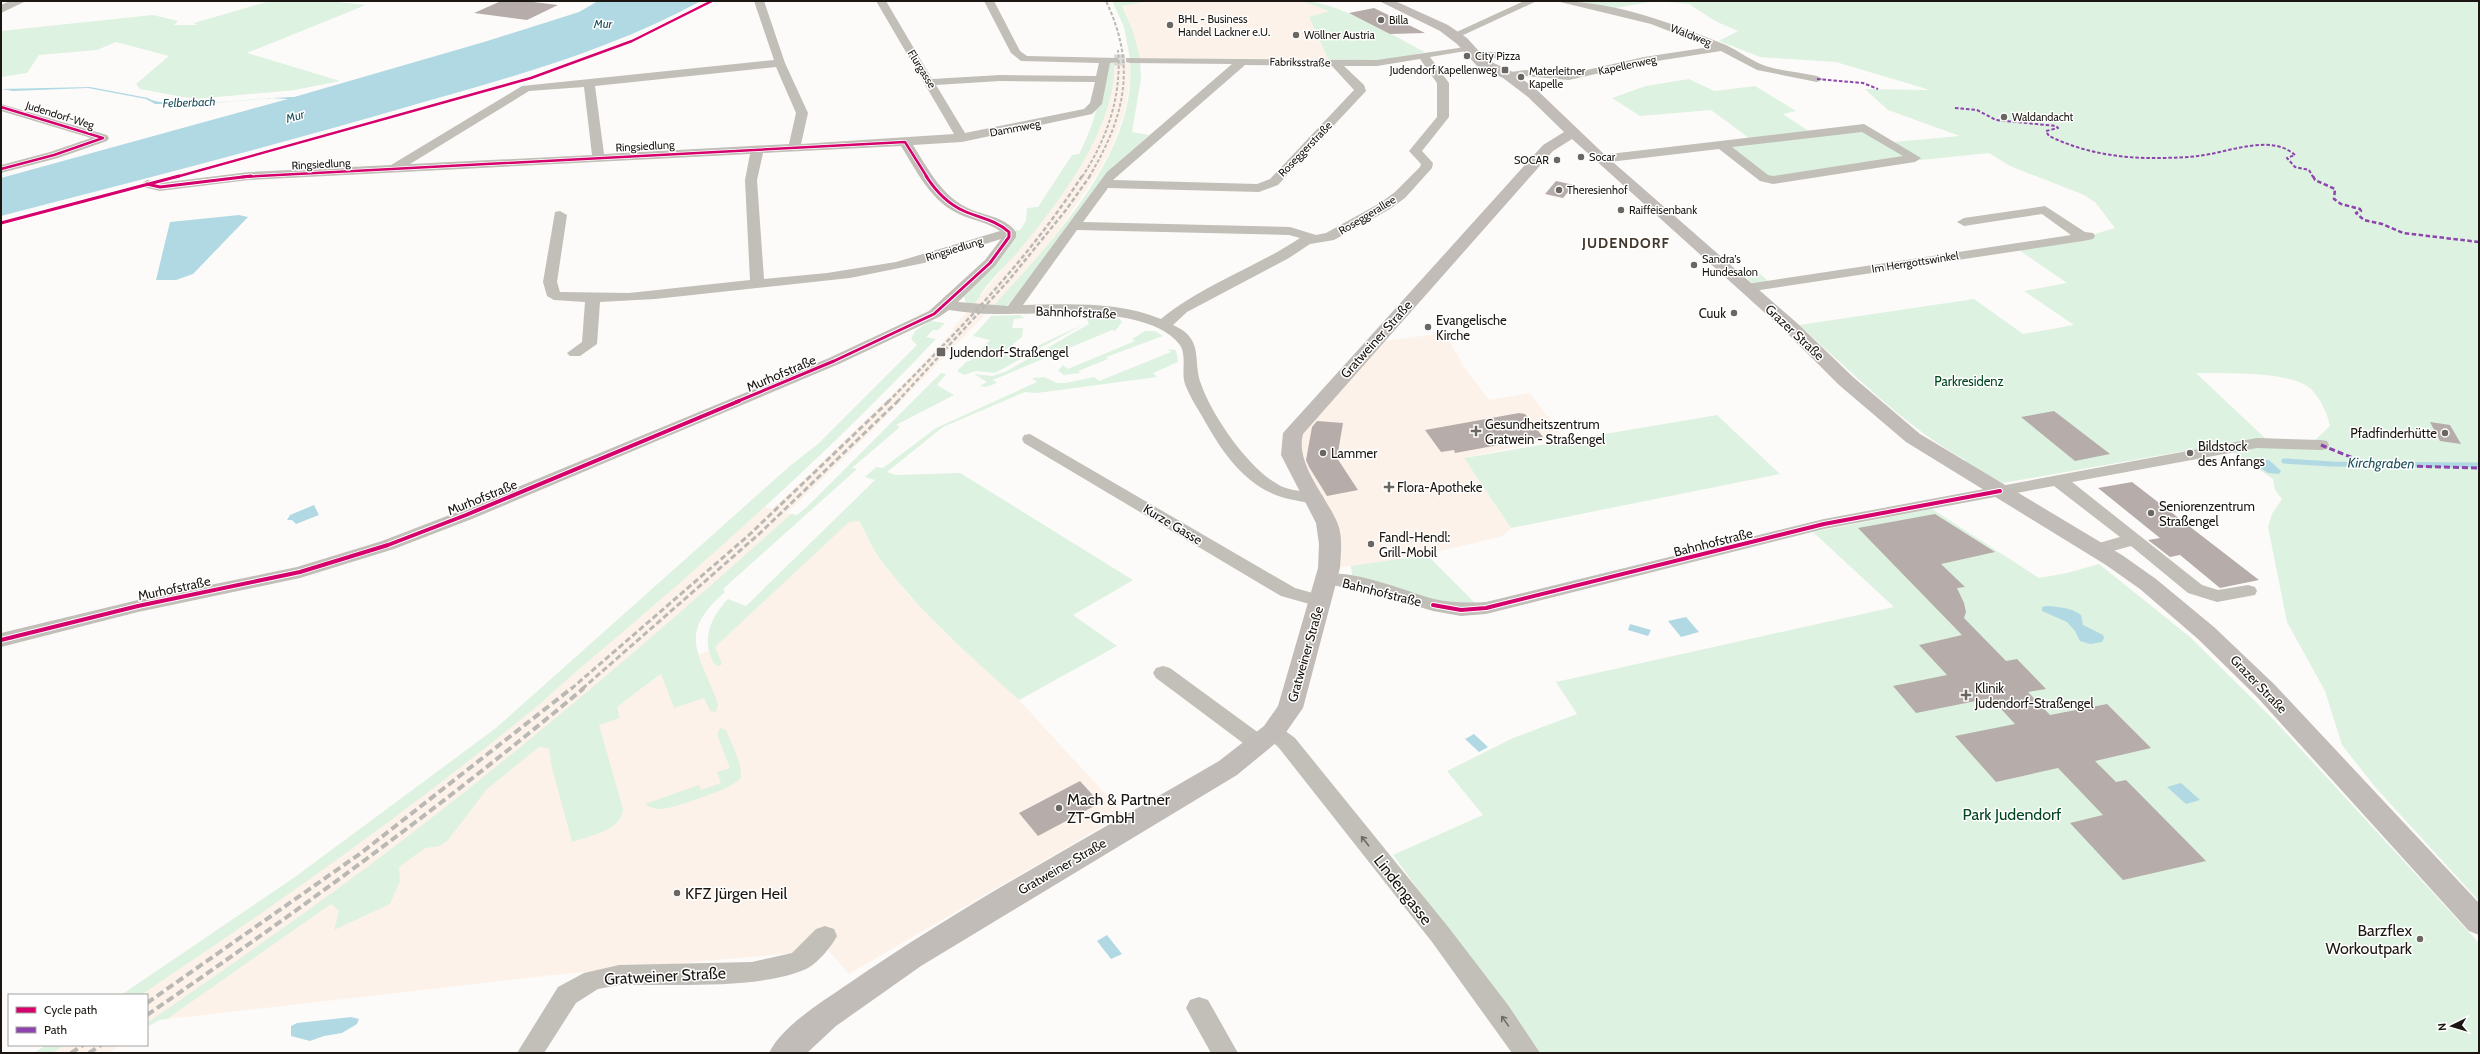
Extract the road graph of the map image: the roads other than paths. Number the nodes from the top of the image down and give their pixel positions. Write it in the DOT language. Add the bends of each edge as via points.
graph roads {
  1 [pos="20,1"];
  2 [pos="759,1"];
  3 [pos="881,1"];
  4 [pos="989,1"];
  5 [pos="1385,1"];
  6 [pos="1532,1"];
  7 [pos="1561,1"];
  8 [pos="1,9"];
  9 [pos="1455,35"];
  10 [pos="1723,48"];
  11 [pos="1471,51"];
  12 [pos="1423,55"];
  13 [pos="1510,56"];
  14 [pos="1130,60"];
  15 [pos="1243,61"];
  16 [pos="1337,62"];
  17 [pos="780,63"];
  18 [pos="1508,75"];
  19 [pos="1100,79"];
  20 [pos="1817,79"];
  21 [pos="589,82"];
  22 [pos="930,82"];
  23 [pos="1,107"];
  24 [pos="1573,133"];
  25 [pos="962,138"];
  26 [pos="905,142"];
  27 [pos="1722,145"];
  28 [pos="794,148"];
  29 [pos="757,150"];
  30 [pos="598,158"];
  31 [pos="1601,159"];
  32 [pos="393,168"];
  33 [pos="1,169"];
  34 [pos="147,184"];
  35 [pos="1105,184"];
  36 [pos="560,214"];
  37 [pos="1964,222"];
  38 [pos="1075,226"];
  39 [pos="1008,232"];
  40 [pos="1313,238"];
  41 [pos="757,284"];
  42 [pos="1747,288"];
  43 [pos="593,297"];
  44 [pos="947,304"];
  45 [pos="1012,310"];
  46 [pos="1162,326"];
  47 [pos="575,353"];
  48 [pos="1030,439"];
  49 [pos="2321,445"];
  50 [pos="2059,481"];
  51 [pos="2000,491"];
  52 [pos="1315,498"];
  53 [pos="2134,539"];
  54 [pos="2098,549"];
  55 [pos="1327,579"];
  56 [pos="2248,591"];
  57 [pos="1320,601"];
  58 [pos="1,640"];
  59 [pos="1163,673"];
  60 [pos="1266,738"];
  61 [pos="2479,923"];
  62 [pos="825,936"];
  63 [pos="1199,1008"];
  64 [pos="530,1053"];
  65 [pos="785,1053"];
  66 [pos="1226,1053"];
  67 [pos="1527,1053"];
  1 -- 8 [label="street"];
  2 -- 17 [label="street"];
  3 -- 22 [label="street, Flurgasse"];
  4 -- 19 [label="street, Dammweg" via="1016,53 1025,59 1109,60"];
  5 -- 9 [label="main road, Grazer Straße" via="1433,22"];
  6 -- 9 [label="street"];
  7 -- 10 [label="street, Waldweg" via="1620,12 1691,34"];
  9 -- 11 [label="main road, Grazer Straße"];
  10 -- 18 [label="street, Kapellenweg" via="1644,60 1569,77 1525,73"];
  10 -- 20 [label="street, Waldweg" via="1761,68"];
  11 -- 12 [label="street, Fabriksstraße"];
  11 -- 13 [label="street, Fabriksstraße"];
  11 -- 18 [label="main road, Grazer Straße" via="1482,63"];
  12 -- 16 [label="street, Fabriksstraße" via="1387,62"];
  12 -- 40 [label="street, Roseggerallee" via="1443,83 1443,117 1415,151 1427,163 1426,168 1400,195 1385,206 1329,237"];
  14 -- 15 [label="street, Fabriksstraße"];
  15 -- 16 [label="street, Fabriksstraße"];
  15 -- 35 [label="street, Bahnhofstraße" via="1111,175"];
  16 -- 35 [label="street, Roseggerstraße" via="1360,87 1360,92 1274,182 1259,188"];
  17 -- 21 [label="street, Ringsiedlung"];
  17 -- 28 [label="street" via="802,112"];
  18 -- 24 [label="main road, Grazer Straße" via="1539,98"];
  19 -- 22 [label="street" via="1000,78"];
  19 -- 25 [label="street, Dammweg" via="1095,106 1088,112"];
  21 -- 30 [label="street, Ringsiedlung"];
  21 -- 32 [label="street, Ringsiedlung" via="526,88"];
  22 -- 25 [label="street, Flurgasse"];
  23 -- 33 [label="street, Judendorf-Weg" via="103,138 54,155"];
  24 -- 31 [label="main road, Grazer Straße"];
  24 -- 52 [label="main road, Gratweiner Straße" via="1548,148 1297,426 1291,440 1292,455"];
  25 -- 26 [label="street, Dammweg"];
  26 -- 28 [label="street, Ringsiedlung"];
  26 -- 39 [label="street, Ringsiedlung" via="928,179 948,201 962,210 999,223"];
  27 -- 27 [label="street" via="1864,128 1915,158 1773,180 1764,178"];
  27 -- 31 [label="street"];
  28 -- 29 [label="street, Ringsiedlung"];
  29 -- 30 [label="street, Ringsiedlung"];
  29 -- 41 [label="street" via="752,180"];
  30 -- 32 [label="street, Ringsiedlung"];
  31 -- 42 [label="main road, Grazer Straße"];
  32 -- 34 [label="street, Ringsiedlung" via="249,176 160,186"];
  35 -- 38 [label="street, Bahnhofstraße"];
  36 -- 43 [label="street, Ringsiedlung" via="550,282 554,296"];
  37 -- 42 [label="street, Im Herrgottswinkel" via="2045,210 2086,236"];
  38 -- 40 [label="street" via="1290,231"];
  38 -- 45 [label="street, Bahnhofstraße"];
  39 -- 41 [label="street, Ringsiedlung" via="941,254 903,263 795,281"];
  39 -- 44 [label="street, Ringsiedlung" via="1006,243 1001,250"];
  40 -- 46 [label="street, Roseggerallee" via="1182,309"];
  41 -- 43 [label="street, Ringsiedlung"];
  42 -- 51 [label="main road, Grazer Straße" via="1913,438"];
  43 -- 47 [label="street" via="589,344"];
  44 -- 45 [label="street" via="988,310"];
  44 -- 58 [label="street, Murhofstraße" via="892,335 834,361 466,515 388,545 300,572 138,606"];
  45 -- 46 [label="street, Bahnhofstraße" via="1111,312 1134,316"];
  46 -- 52 [label="street, Bahnhofstraße" via="1181,338 1189,350 1193,385 1239,462 1270,487"];
  48 -- 57 [label="street, Kurze Gasse" via="1288,592"];
  49 -- 50 [label="street" via="2257,443"];
  50 -- 51 [label="street"];
  50 -- 53 [label="street"];
  51 -- 54 [label="main road, Grazer Straße"];
  51 -- 55 [label="street, Bahnhofstraße" via="1829,523 1486,608 1461,610 1433,605 1367,585"];
  52 -- 55 [label="main road, Gratweiner Straße" via="1330,534"];
  53 -- 54 [label="street"];
  53 -- 56 [label="street" via="2195,589 2217,596"];
  54 -- 61 [label="main road, Grazer Straße" via="2148,584 2233,657"];
  55 -- 57 [label="main road, Gratweiner Straße"];
  57 -- 60 [label="main road, Gratweiner Straße" via="1295,696 1285,716"];
  59 -- 60 [label="street, Lindengasse"];
  60 -- 65 [label="main road, Gratweiner Straße" via="1228,768 910,957 825,1017"];
  67 -- 60 [label="street, Lindengasse, one-way" via="1496,1008 1286,743"];
  62 -- 64 [label="street, Gratweiner Straße" via="800,961 752,972 619,975 593,980 567,995"];
  63 -- 66 [label="street"];
}
